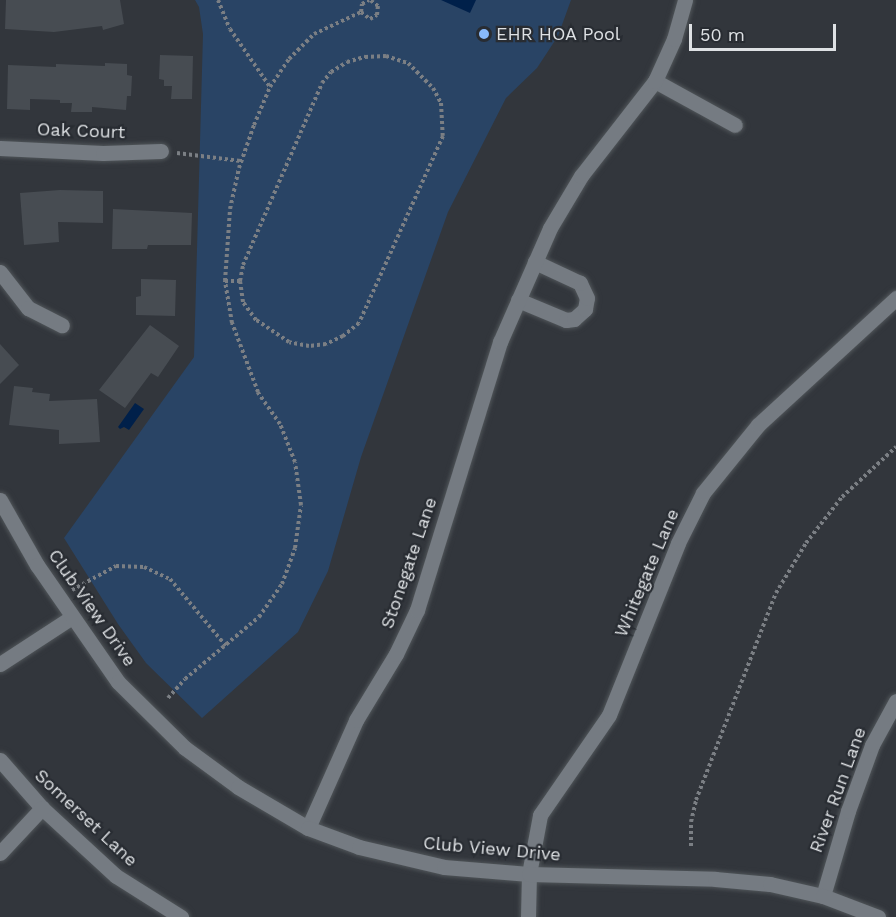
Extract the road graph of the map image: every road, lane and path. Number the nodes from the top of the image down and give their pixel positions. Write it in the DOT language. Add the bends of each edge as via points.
graph roads {
  1 [pos="218,0"];
  2 [pos="370,0"];
  3 [pos="684,0"];
  4 [pos="361,12"];
  5 [pos="655,81"];
  6 [pos="270,87"];
  7 [pos="735,125"];
  8 [pos="0,148"];
  9 [pos="161,151"];
  10 [pos="198,154"];
  11 [pos="241,161"];
  12 [pos="535,262"];
  13 [pos="0,272"];
  14 [pos="240,281"];
  15 [pos="225,282"];
  16 [pos="896,298"];
  17 [pos="518,300"];
  18 [pos="62,325"];
  19 [pos="896,447"];
  20 [pos="0,500"];
  21 [pos="59,597"];
  22 [pos="72,617"];
  23 [pos="226,646"];
  24 [pos="0,664"];
  25 [pos="168,698"];
  26 [pos="896,700"];
  27 [pos="0,760"];
  28 [pos="42,808"];
  29 [pos="308,828"];
  30 [pos="691,846"];
  31 [pos="0,853"];
  32 [pos="529,874"];
  33 [pos="823,896"];
  34 [pos="180,917"];
  35 [pos="528,917"];
  36 [pos="878,917"];
  1 -- 6 [label="path" via="231,29"];
  2 -- 4 [label="path" via="362,4"];
  2 -- 4 [label="path" via="379,9 375,17 367,18"];
  3 -- 5 [label="street, Stonegate Lane" via="674,39"];
  4 -- 6 [label="path" via="314,34 289,59"];
  5 -- 7 [label="street"];
  5 -- 12 [label="street, Stonegate Lane" via="581,176"];
  6 -- 11 [label="path"];
  8 -- 9 [label="street, Oak Court" via="103,153"];
  10 -- 11 [label="path"];
  11 -- 15 [label="path" via="230,209"];
  12 -- 17 [label="street, Stonegate Lane"];
  12 -- 17 [label="street" via="580,283 587,298 585,309 574,319 566,320"];
  13 -- 18 [label="street" via="27,308"];
  14 -- 14 [label="path" via="243,302 256,320 289,342 326,344 359,323 443,136 441,103 424,76 408,63 386,56 347,62 331,72 322,83 247,254"];
  14 -- 15 [label="path"];
  15 -- 23 [label="path" via="243,357 258,392 280,424 295,462 301,505 294,548 282,584 259,617"];
  16 -- 32 [label="street, Whitegate Lane" via="758,425 703,493 678,543 609,715 540,815"];
  17 -- 29 [label="street, Stonegate Lane" via="500,342 417,610 356,720"];
  19 -- 30 [label="path" via="842,497 806,543 776,593 696,800"];
  20 -- 21 [label="street, Club View Drive"];
  21 -- 22 [label="street, Club View Drive"];
  21 -- 23 [label="path" via="116,566 144,567 170,579"];
  22 -- 24 [label="street"];
  22 -- 29 [label="street, Club View Drive" via="118,682 185,748 238,787"];
  23 -- 25 [label="path"];
  26 -- 33 [label="street, River Run Lane" via="872,745"];
  27 -- 28 [label="street, Somerset Lane"];
  28 -- 31 [label="street"];
  28 -- 34 [label="street, Somerset Lane" via="116,876"];
  29 -- 32 [label="street, Club View Drive" via="412,861"];
  32 -- 33 [label="street, Club View Drive" via="715,879 770,884"];
  32 -- 35 [label="street, Whitegate Lane"];
  33 -- 36 [label="street, Club View Drive"];
}
